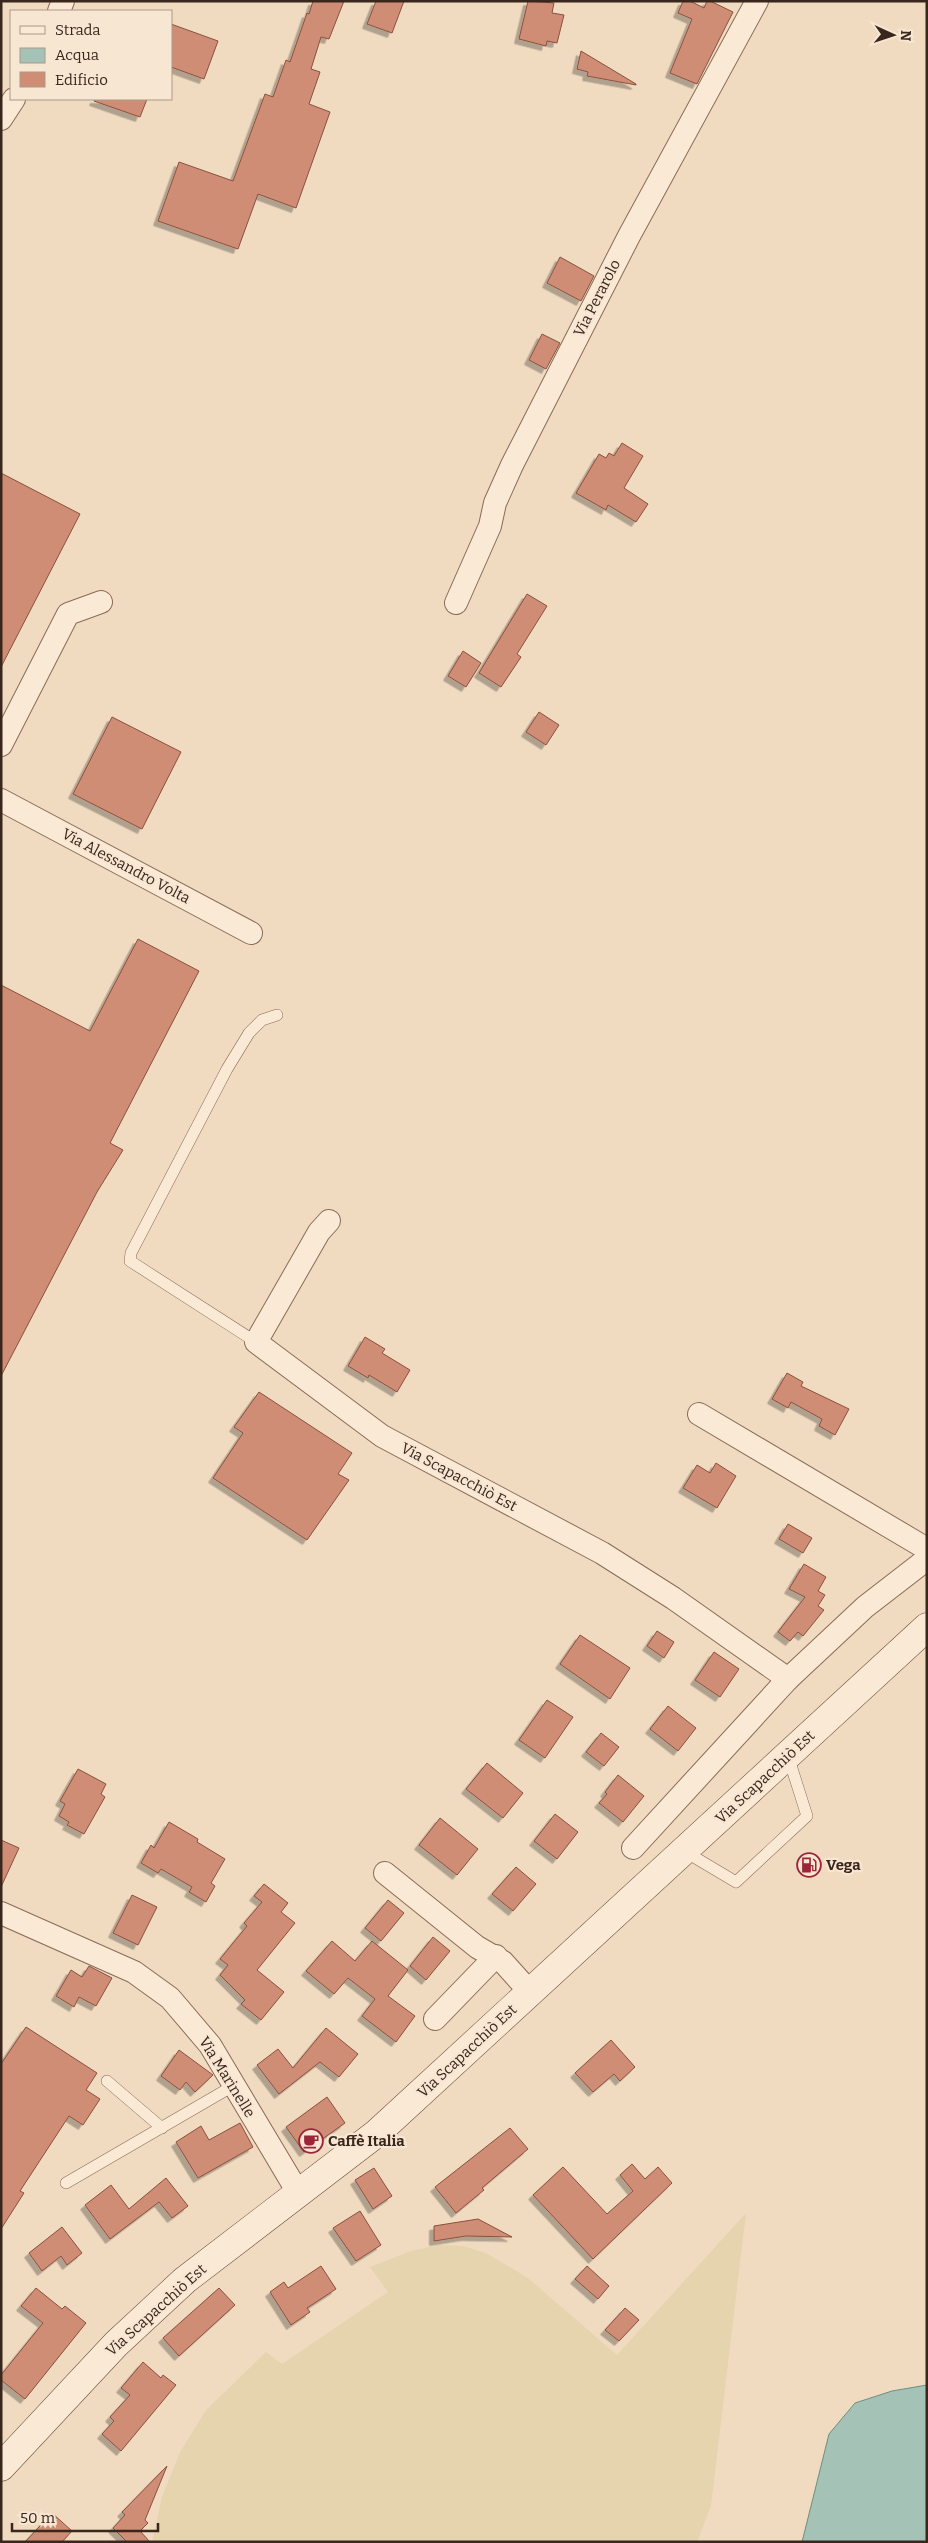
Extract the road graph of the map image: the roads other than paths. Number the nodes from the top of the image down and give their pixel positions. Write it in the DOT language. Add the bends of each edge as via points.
graph roads {
  1 [pos="757,1"];
  2 [pos="13,100"];
  3 [pos="1,119"];
  4 [pos="101,602"];
  5 [pos="456,603"];
  6 [pos="1,745"];
  7 [pos="1,800"];
  8 [pos="251,932"];
  9 [pos="277,1015"];
  10 [pos="329,1221"];
  11 [pos="256,1342"];
  12 [pos="699,1414"];
  13 [pos="927,1549"];
  14 [pos="927,1559"];
  15 [pos="927,1627"];
  16 [pos="788,1680"];
  17 [pos="788,1756"];
  18 [pos="633,1848"];
  19 [pos="684,1851"];
  20 [pos="385,1872"];
  21 [pos="3,1919"];
  22 [pos="496,1956"];
  23 [pos="530,1992"];
  24 [pos="434,2019"];
  25 [pos="107,2081"];
  26 [pos="233,2086"];
  27 [pos="162,2128"];
  28 [pos="66,2183"];
  29 [pos="299,2194"];
  30 [pos="1,2467"];
  1 -- 5 [label="street, Via Perarolo" via="629,236 516,456"];
  2 -- 3 [label="street"];
  4 -- 6 [label="street" via="68,614"];
  7 -- 8 [label="street, Via Alessandro Volta"];
  9 -- 11 [label="lane" via="262,1020 249,1033 227,1069 131,1253 130,1261"];
  10 -- 11 [label="street" via="319,1232"];
  11 -- 16 [label="street, Via Scapacchiò Est" via="382,1436 602,1553 674,1598"];
  12 -- 13 [label="street"];
  14 -- 16 [label="street" via="865,1606"];
  15 -- 17 [label="main road, Via Scapacchiò Est"];
  16 -- 18 [label="street"];
  17 -- 19 [label="main road, Via Scapacchiò Est"];
  17 -- 19 [label="lane" via="807,1816 736,1882"];
  19 -- 23 [label="main road, Via Scapacchiò Est"];
  20 -- 22 [label="street" via="477,1947"];
  21 -- 26 [label="street, Via Marinelle" via="134,1972 170,1998 210,2045"];
  22 -- 23 [label="street"];
  22 -- 24 [label="street"];
  23 -- 29 [label="main road, Via Scapacchiò Est" via="377,2134"];
  25 -- 27 [label="lane"];
  26 -- 27 [label="lane"];
  26 -- 29 [label="street, Via Marinelle"];
  27 -- 28 [label="lane"];
  29 -- 30 [label="main road, Via Scapacchiò Est" via="185,2280 116,2344"];
}
